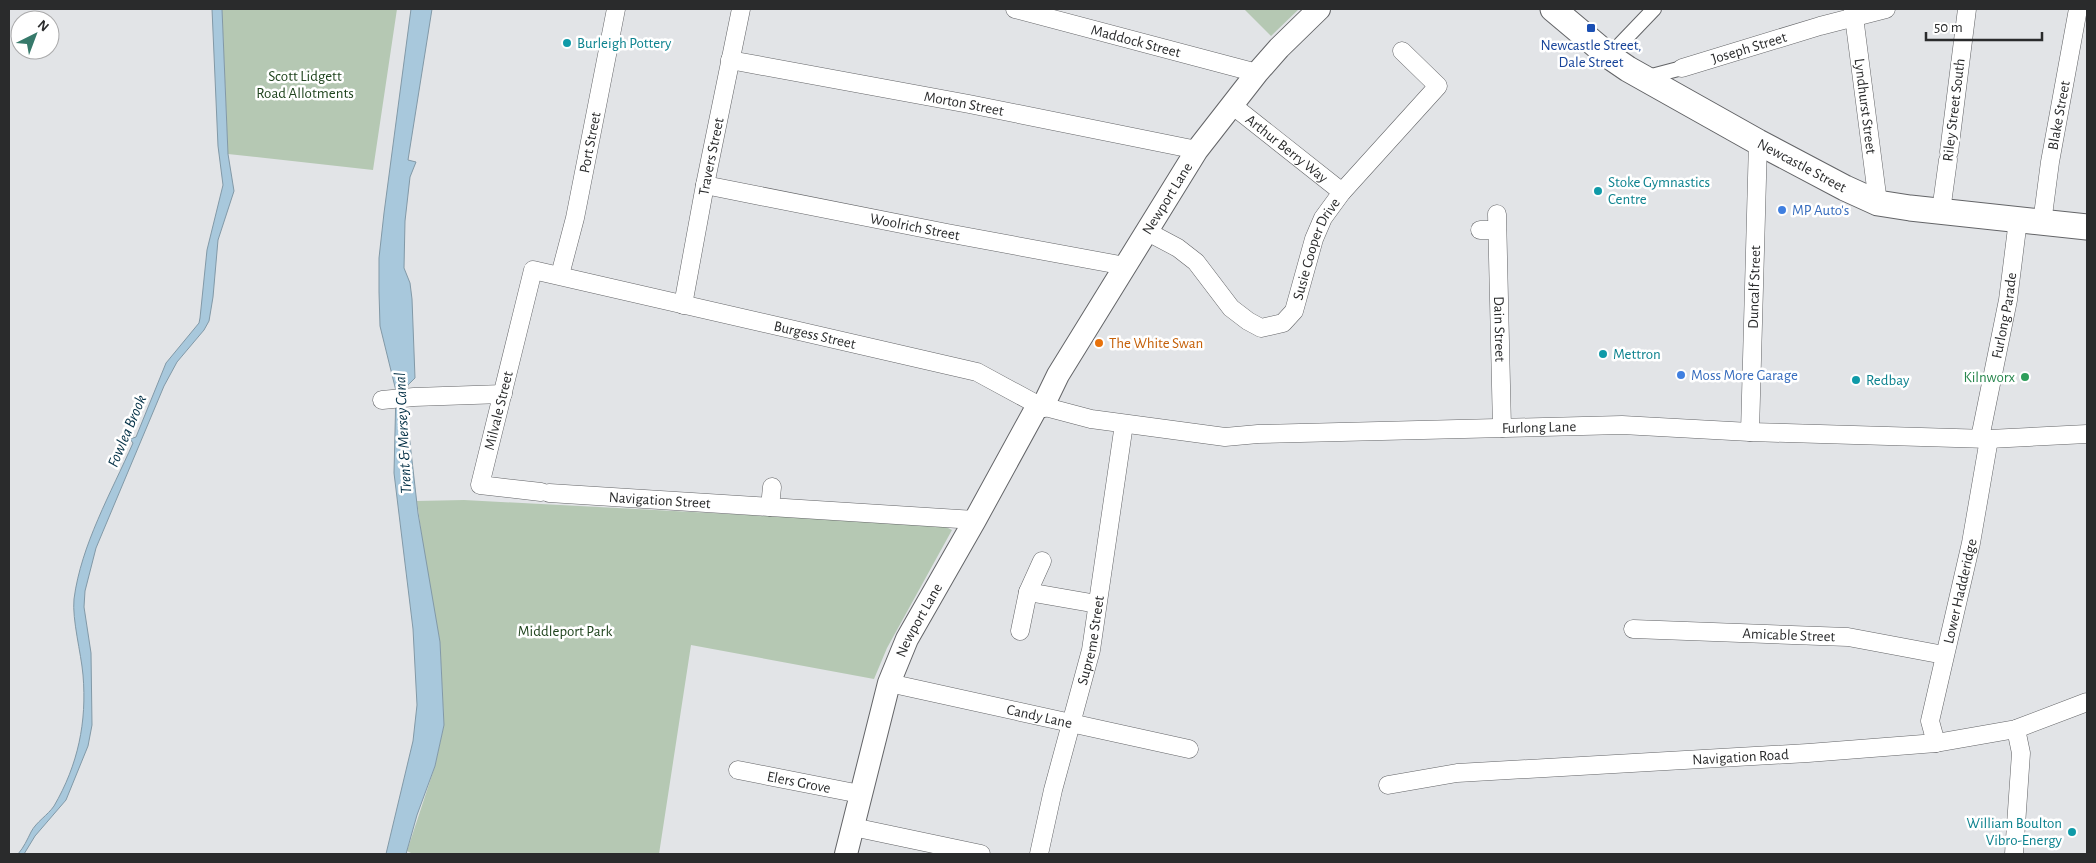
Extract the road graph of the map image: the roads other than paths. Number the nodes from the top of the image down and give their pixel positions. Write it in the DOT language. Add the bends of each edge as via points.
graph roads {
  1 [pos="616,9"];
  2 [pos="740,9"];
  3 [pos="1015,9"];
  4 [pos="1319,9"];
  5 [pos="1553,9"];
  6 [pos="1654,9"];
  7 [pos="1886,9"];
  8 [pos="1967,9"];
  9 [pos="2078,9"];
  10 [pos="1854,13"];
  11 [pos="1402,51"];
  12 [pos="1609,56"];
  13 [pos="730,60"];
  14 [pos="1682,68"];
  15 [pos="1257,73"];
  16 [pos="1644,78"];
  17 [pos="1232,105"];
  18 [pos="1758,142"];
  19 [pos="1197,150"];
  20 [pos="705,185"];
  21 [pos="1342,192"];
  22 [pos="1878,203"];
  23 [pos="1941,211"];
  24 [pos="2030,222"];
  25 [pos="1491,225"];
  26 [pos="2087,227"];
  27 [pos="1146,232"];
  28 [pos="1125,266"];
  29 [pos="533,270"];
  30 [pos="560,275"];
  31 [pos="683,305"];
  32 [pos="503,394"];
  33 [pos="382,400"];
  34 [pos="1040,405"];
  35 [pos="1091,419"];
  36 [pos="1124,424"];
  37 [pos="1502,428"];
  38 [pos="1750,432"];
  39 [pos="2087,434"];
  40 [pos="1984,438"];
  41 [pos="772,488"];
  42 [pos="545,493"];
  43 [pos="770,507"];
  44 [pos="975,520"];
  45 [pos="1042,561"];
  46 [pos="1028,592"];
  47 [pos="1097,604"];
  48 [pos="1633,629"];
  49 [pos="1020,631"];
  50 [pos="1944,654"];
  51 [pos="889,683"];
  52 [pos="2087,702"];
  53 [pos="1072,723"];
  54 [pos="2016,729"];
  55 [pos="1936,743"];
  56 [pos="1189,750"];
  57 [pos="738,770"];
  58 [pos="1388,785"];
  59 [pos="860,794"];
  60 [pos="853,827"];
  61 [pos="846,854"];
  62 [pos="981,854"];
  63 [pos="1039,854"];
  64 [pos="2014,854"];
  1 -- 30 [label="street, Port Street" via="575,218"];
  2 -- 13 [label="street, Travers Street"];
  3 -- 15 [label="street, Maddock Street"];
  4 -- 15 [label="street, Newport Lane"];
  5 -- 12 [label="main road, Newcastle Street"];
  6 -- 12 [label="street"];
  7 -- 10 [label="street, Joseph Street"];
  8 -- 23 [label="street, Riley Street South"];
  9 -- 24 [label="street, Blake Street" via="2050,162"];
  10 -- 14 [label="street, Joseph Street"];
  10 -- 22 [label="street, Lyndhurst Street"];
  11 -- 21 [label="street, Susie Cooper Drive" via="1438,86"];
  12 -- 16 [label="main road, Newcastle Street"];
  13 -- 19 [label="street, Morton Street"];
  13 -- 20 [label="street, Travers Street"];
  14 -- 16 [label="street, Joseph Street"];
  15 -- 17 [label="street, Newport Lane"];
  16 -- 18 [label="main road, Newcastle Street"];
  17 -- 19 [label="street, Newport Lane"];
  17 -- 21 [label="street, Arthur Berry Way"];
  18 -- 22 [label="main road, Newcastle Street"];
  18 -- 38 [label="street, Duncalf Street"];
  19 -- 27 [label="street, Newport Lane"];
  20 -- 28 [label="street, Woolrich Street"];
  20 -- 31 [label="street, Travers Street"];
  21 -- 27 [label="street, Susie Cooper Drive" via="1314,239 1294,311 1283,323 1261,328 1232,308 1196,262 1178,248"];
  22 -- 23 [label="main road, Newcastle Street"];
  23 -- 24 [label="main road, Newcastle Street"];
  24 -- 26 [label="main road, Newcastle Street"];
  24 -- 40 [label="street, Furlong Parade" via="2008,300"];
  25 -- 37 [label="street, Dain Street"];
  27 -- 28 [label="street, Newport Lane"];
  28 -- 34 [label="street, Newport Lane"];
  29 -- 30 [label="street, Burgess Street"];
  29 -- 32 [label="street, Milvale Street"];
  30 -- 31 [label="street, Burgess Street"];
  31 -- 34 [label="street, Burgess Street" via="977,372"];
  32 -- 33 [label="street"];
  32 -- 42 [label="street, Milvale Street" via="480,486"];
  34 -- 35 [label="street, Burgess Street"];
  34 -- 44 [label="street, Newport Lane"];
  35 -- 36 [label="street, Furlong Lane"];
  36 -- 37 [label="street, Furlong Lane" via="1225,437"];
  36 -- 47 [label="street, Supreme Street"];
  37 -- 38 [label="street, Furlong Lane" via="1622,425"];
  38 -- 40 [label="street, Furlong Lane"];
  39 -- 40 [label="street, Furlong Lane"];
  40 -- 50 [label="street, Lower Hadderidge" via="1970,543"];
  41 -- 43 [label="street"];
  42 -- 43 [label="street, Navigation Street"];
  43 -- 44 [label="street, Navigation Street"];
  44 -- 51 [label="street, Newport Lane" via="907,639"];
  45 -- 46 [label="street"];
  46 -- 47 [label="street"];
  46 -- 49 [label="street"];
  47 -- 53 [label="street, Supreme Street" via="1091,650"];
  48 -- 50 [label="street, Amicable Street" via="1848,637"];
  50 -- 55 [label="street, Lower Hadderidge" via="1930,721"];
  51 -- 53 [label="street, Candy Lane"];
  51 -- 59 [label="street, Newport Lane"];
  52 -- 54 [label="street, Navigation Road"];
  53 -- 56 [label="street, Candy Lane"];
  53 -- 63 [label="street, Supreme Street"];
  54 -- 55 [label="street, Navigation Road"];
  54 -- 64 [label="street" via="2020,753"];
  55 -- 58 [label="street, Navigation Road" via="1808,754 1457,773"];
  57 -- 59 [label="street, Elers Grove"];
  59 -- 60 [label="street, Newport Lane"];
  60 -- 61 [label="street, Newport Lane"];
  60 -- 62 [label="street"];
}
